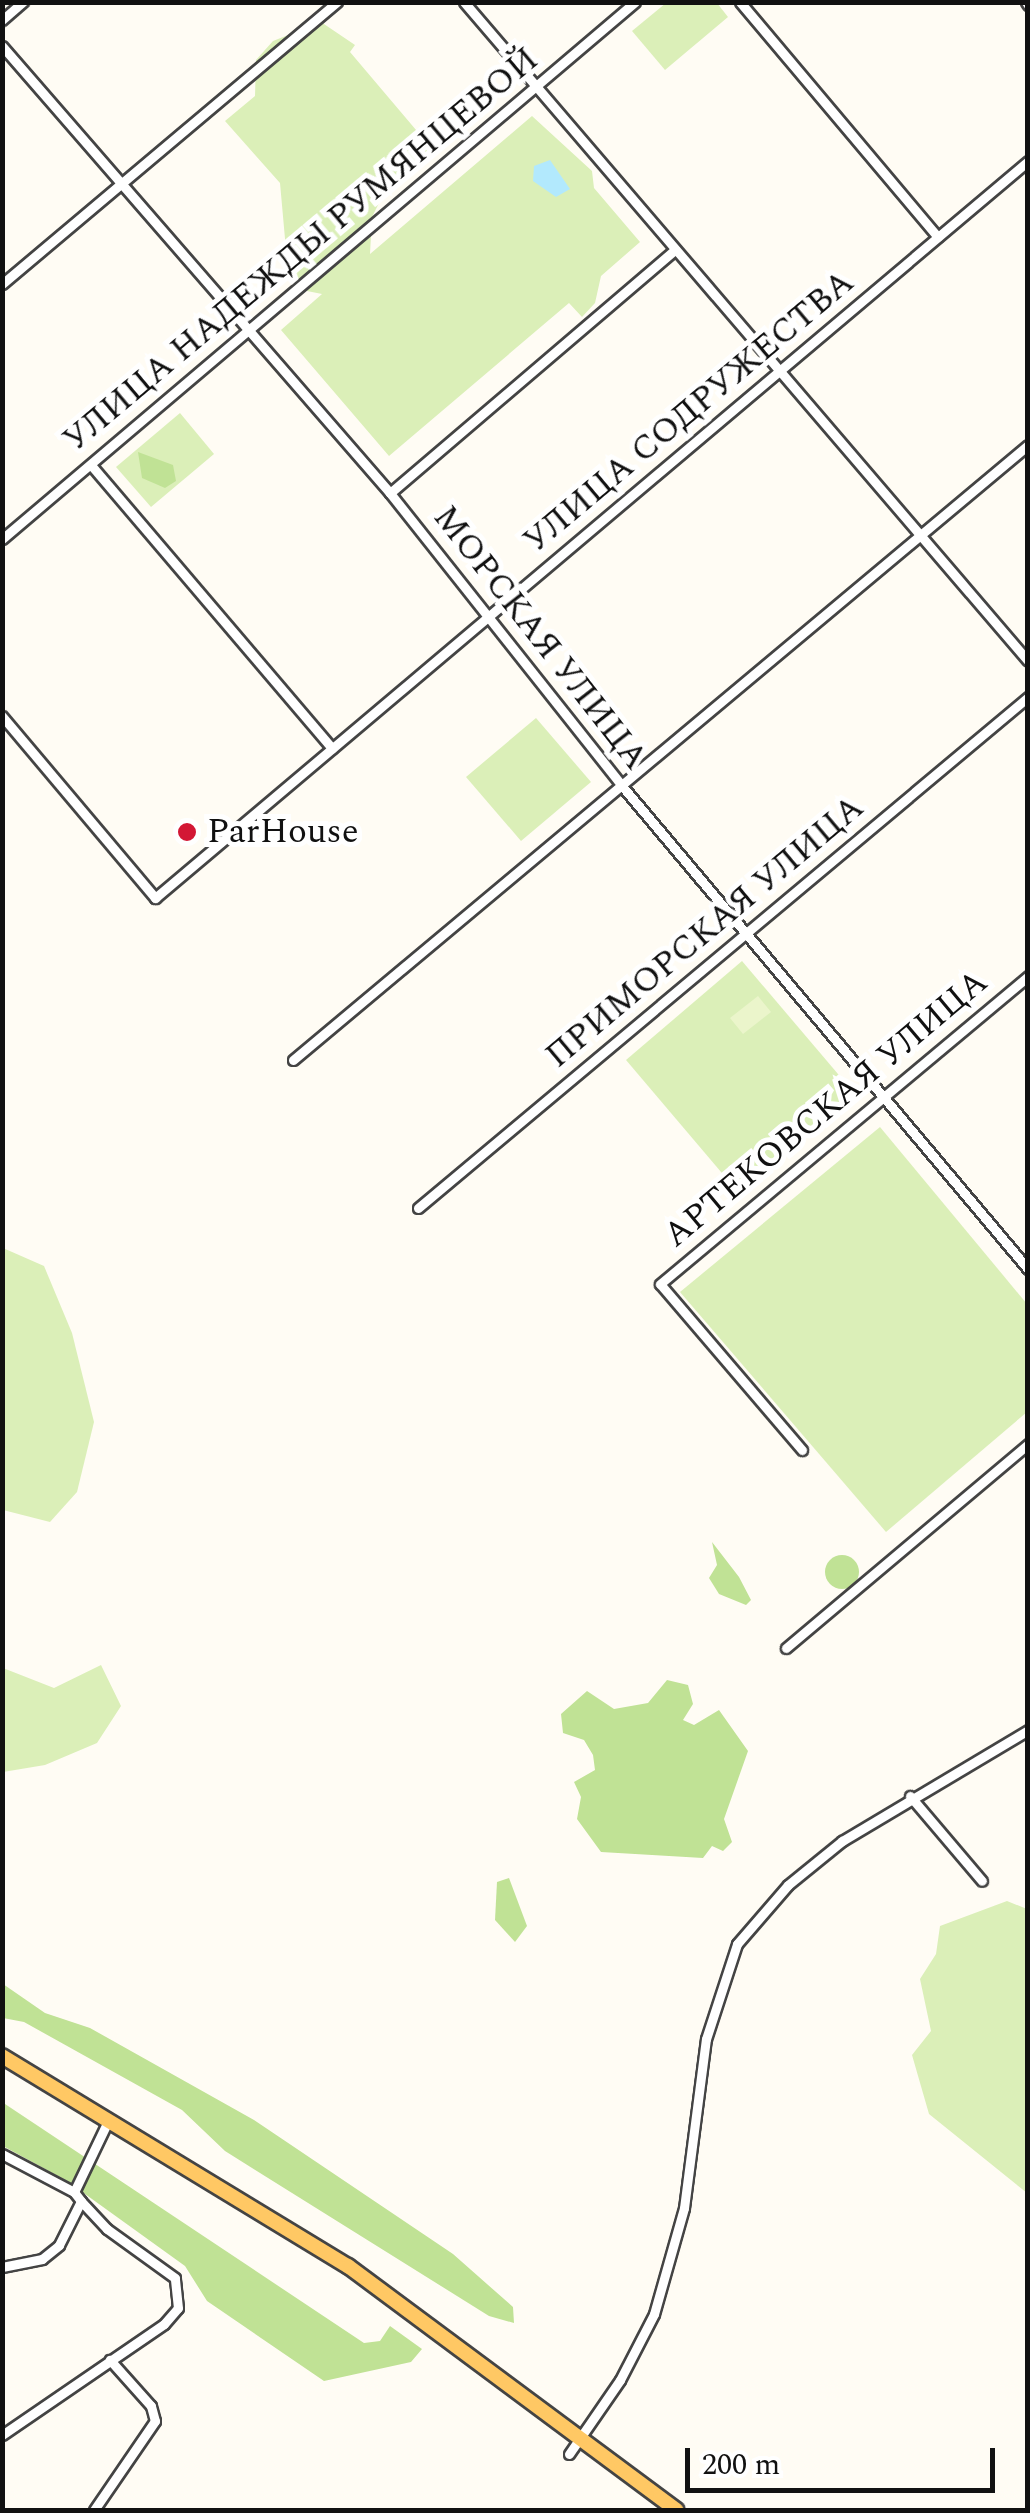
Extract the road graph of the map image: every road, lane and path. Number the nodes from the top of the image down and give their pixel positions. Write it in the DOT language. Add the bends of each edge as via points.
graph roads {
  1 [pos="23,2"];
  2 [pos="337,2"];
  3 [pos="464,2"];
  4 [pos="635,2"];
  5 [pos="740,2"];
  6 [pos="2,20"];
  7 [pos="2,46"];
  8 [pos="537,86"];
  9 [pos="1028,161"];
  10 [pos="121,184"];
  11 [pos="938,236"];
  12 [pos="675,250"];
  13 [pos="2,284"];
  14 [pos="250,329"];
  15 [pos="780,370"];
  16 [pos="1028,445"];
  17 [pos="90,465"];
  18 [pos="390,493"];
  19 [pos="920,536"];
  20 [pos="2,539"];
  21 [pos="488,620"];
  22 [pos="1028,662"];
  23 [pos="1028,697"];
  24 [pos="2,716"];
  25 [pos="332,748"];
  26 [pos="622,786"];
  27 [pos="747,933"];
  28 [pos="1028,976"];
  29 [pos="293,1060"];
  30 [pos="883,1096"];
  31 [pos="418,1208"];
  32 [pos="1028,1269"];
  33 [pos="1028,1444"];
  34 [pos="802,1450"];
  35 [pos="786,1648"];
  36 [pos="1028,1730"];
  37 [pos="910,1796"];
  38 [pos="982,1881"];
  39 [pos="2,2056"];
  40 [pos="110,2116"];
  41 [pos="2,2154"];
  42 [pos="74,2192"];
  43 [pos="82,2201"];
  44 [pos="2,2267"];
  45 [pos="110,2360"];
  46 [pos="2,2435"];
  47 [pos="582,2438"];
  48 [pos="569,2454"];
  49 [pos="94,2510"];
  50 [pos="676,2510"];
  1 -- 6 [label="street"];
  2 -- 10 [label="street"];
  3 -- 8 [label="street"];
  4 -- 8 [label="street, УЛИЦА НАДЕЖДЫ РУМЯНЦЕВОЙ"];
  5 -- 11 [label="street"];
  7 -- 10 [label="street, МОРСКАЯ УЛИЦА"];
  8 -- 12 [label="street"];
  8 -- 14 [label="street, УЛИЦА НАДЕЖДЫ РУМЯНЦЕВОЙ"];
  9 -- 11 [label="street, УЛИЦА СОДРУЖЕСТВА"];
  10 -- 13 [label="street"];
  10 -- 14 [label="street, МОРСКАЯ УЛИЦА"];
  11 -- 15 [label="street, УЛИЦА СОДРУЖЕСТВА"];
  12 -- 15 [label="street"];
  12 -- 18 [label="street"];
  14 -- 17 [label="street, УЛИЦА НАДЕЖДЫ РУМЯНЦЕВОЙ"];
  14 -- 18 [label="street, МОРСКАЯ УЛИЦА"];
  15 -- 19 [label="street"];
  15 -- 21 [label="street, УЛИЦА СОДРУЖЕСТВА"];
  16 -- 19 [label="street"];
  17 -- 20 [label="street, УЛИЦА НАДЕЖДЫ РУМЯНЦЕВОЙ"];
  17 -- 25 [label="street"];
  18 -- 21 [label="street, МОРСКАЯ УЛИЦА"];
  19 -- 22 [label="street"];
  19 -- 26 [label="street"];
  21 -- 25 [label="street, УЛИЦА СОДРУЖЕСТВА"];
  21 -- 26 [label="street, МОРСКАЯ УЛИЦА"];
  23 -- 27 [label="street, ПРИМОРСКАЯ УЛИЦА"];
  24 -- 25 [label="street, УЛИЦА СОДРУЖЕСТВА" via="155,898"];
  26 -- 27 [label="street, МОРСКАЯ УЛИЦА"];
  26 -- 29 [label="street"];
  27 -- 30 [label="street, МОРСКАЯ УЛИЦА"];
  27 -- 31 [label="street, ПРИМОРСКАЯ УЛИЦА"];
  28 -- 30 [label="street, АРТЕКОВСКАЯ УЛИЦА"];
  30 -- 32 [label="street, МОРСКАЯ УЛИЦА"];
  30 -- 34 [label="street, АРТЕКОВСКАЯ УЛИЦА" via="660,1284"];
  33 -- 35 [label="street"];
  36 -- 37 [label="street"];
  37 -- 38 [label="street"];
  37 -- 47 [label="street" via="842,1841 753,1922 726,1965 706,2039 684,2208 662,2288 620,2380"];
  39 -- 40 [label="main road"];
  40 -- 42 [label="street"];
  40 -- 47 [label="main road" via="348,2266"];
  41 -- 42 [label="street"];
  42 -- 43 [label="street"];
  43 -- 44 [label="street" via="51,2254"];
  43 -- 45 [label="street" via="107,2229 175,2278 180,2295 164,2324"];
  45 -- 46 [label="street"];
  45 -- 49 [label="street" via="150,2406 154,2430 124,2459"];
  47 -- 48 [label="street"];
  47 -- 50 [label="main road"];
}
